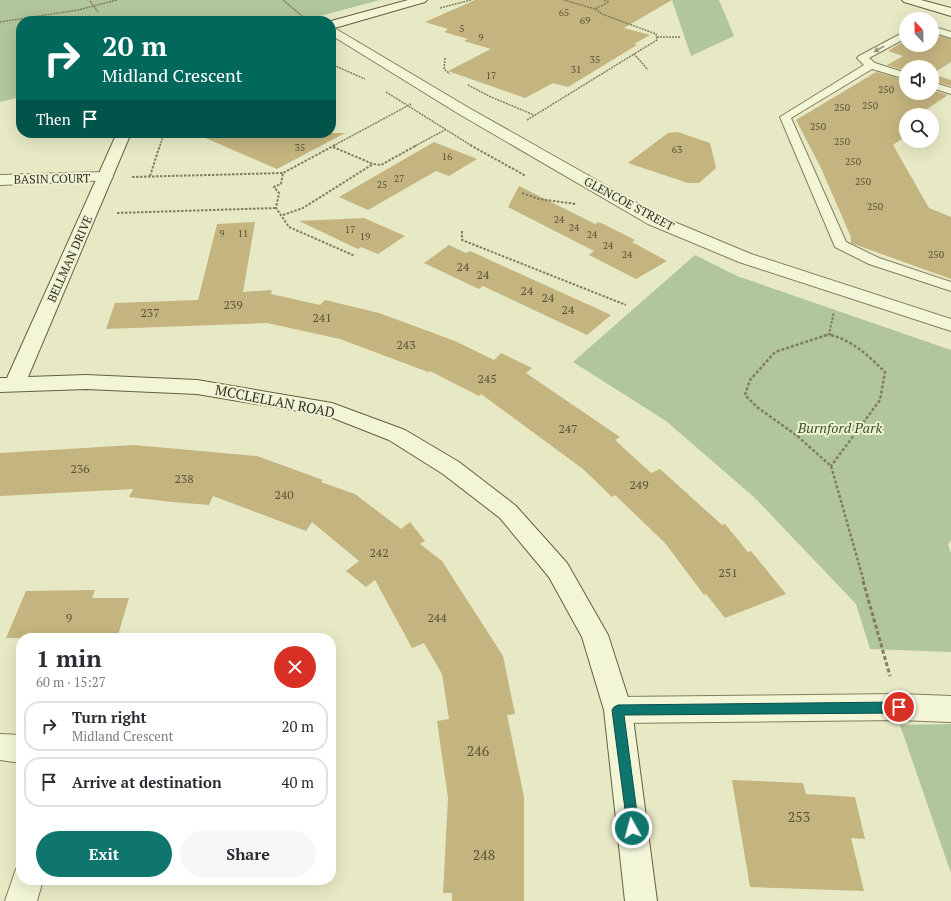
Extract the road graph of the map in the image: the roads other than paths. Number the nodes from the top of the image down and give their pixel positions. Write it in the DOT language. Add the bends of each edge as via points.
graph roads {
  1 [pos="422,0"];
  2 [pos="908,0"];
  3 [pos="951,12"];
  4 [pos="336,24"];
  5 [pos="939,31"];
  6 [pos="336,33"];
  7 [pos="951,35"];
  8 [pos="899,38"];
  9 [pos="871,65"];
  10 [pos="899,74"];
  11 [pos="939,87"];
  12 [pos="951,91"];
  13 [pos="122,138"];
  14 [pos="105,177"];
  15 [pos="0,180"];
  16 [pos="951,287"];
  17 [pos="951,325"];
  18 [pos="7,384"];
  19 [pos="951,709"];
  20 [pos="618,710"];
  21 [pos="0,747"];
  22 [pos="16,749"];
  23 [pos="26,885"];
  24 [pos="21,901"];
  25 [pos="641,901"];
  1 -- 4 [label="street"];
  2 -- 3 [label="street"];
  5 -- 7 [label="lane"];
  6 -- 17 [label="street, GLENCOE STREET" via="654,220 745,258"];
  8 -- 9 [label="lane, one-way" via="862,58"];
  9 -- 10 [label="lane"];
  9 -- 16 [label="lane" via="784,117 840,244 874,261"];
  11 -- 12 [label="lane"];
  13 -- 14 [label="street, BELLMAN DRIVE"];
  14 -- 15 [label="street, BASIN COURT"];
  14 -- 18 [label="street, BELLMAN DRIVE"];
  18 -- 20 [label="street, MCCLELLAN ROAD" via="86,382 197,387 332,410 398,435 451,468 508,512 558,570 595,635"];
  19 -- 20 [label="street" via="899,707"];
  20 -- 25 [label="street, MCCLELLAN ROAD"];
  21 -- 22 [label="street"];
  23 -- 24 [label="street"];
}
